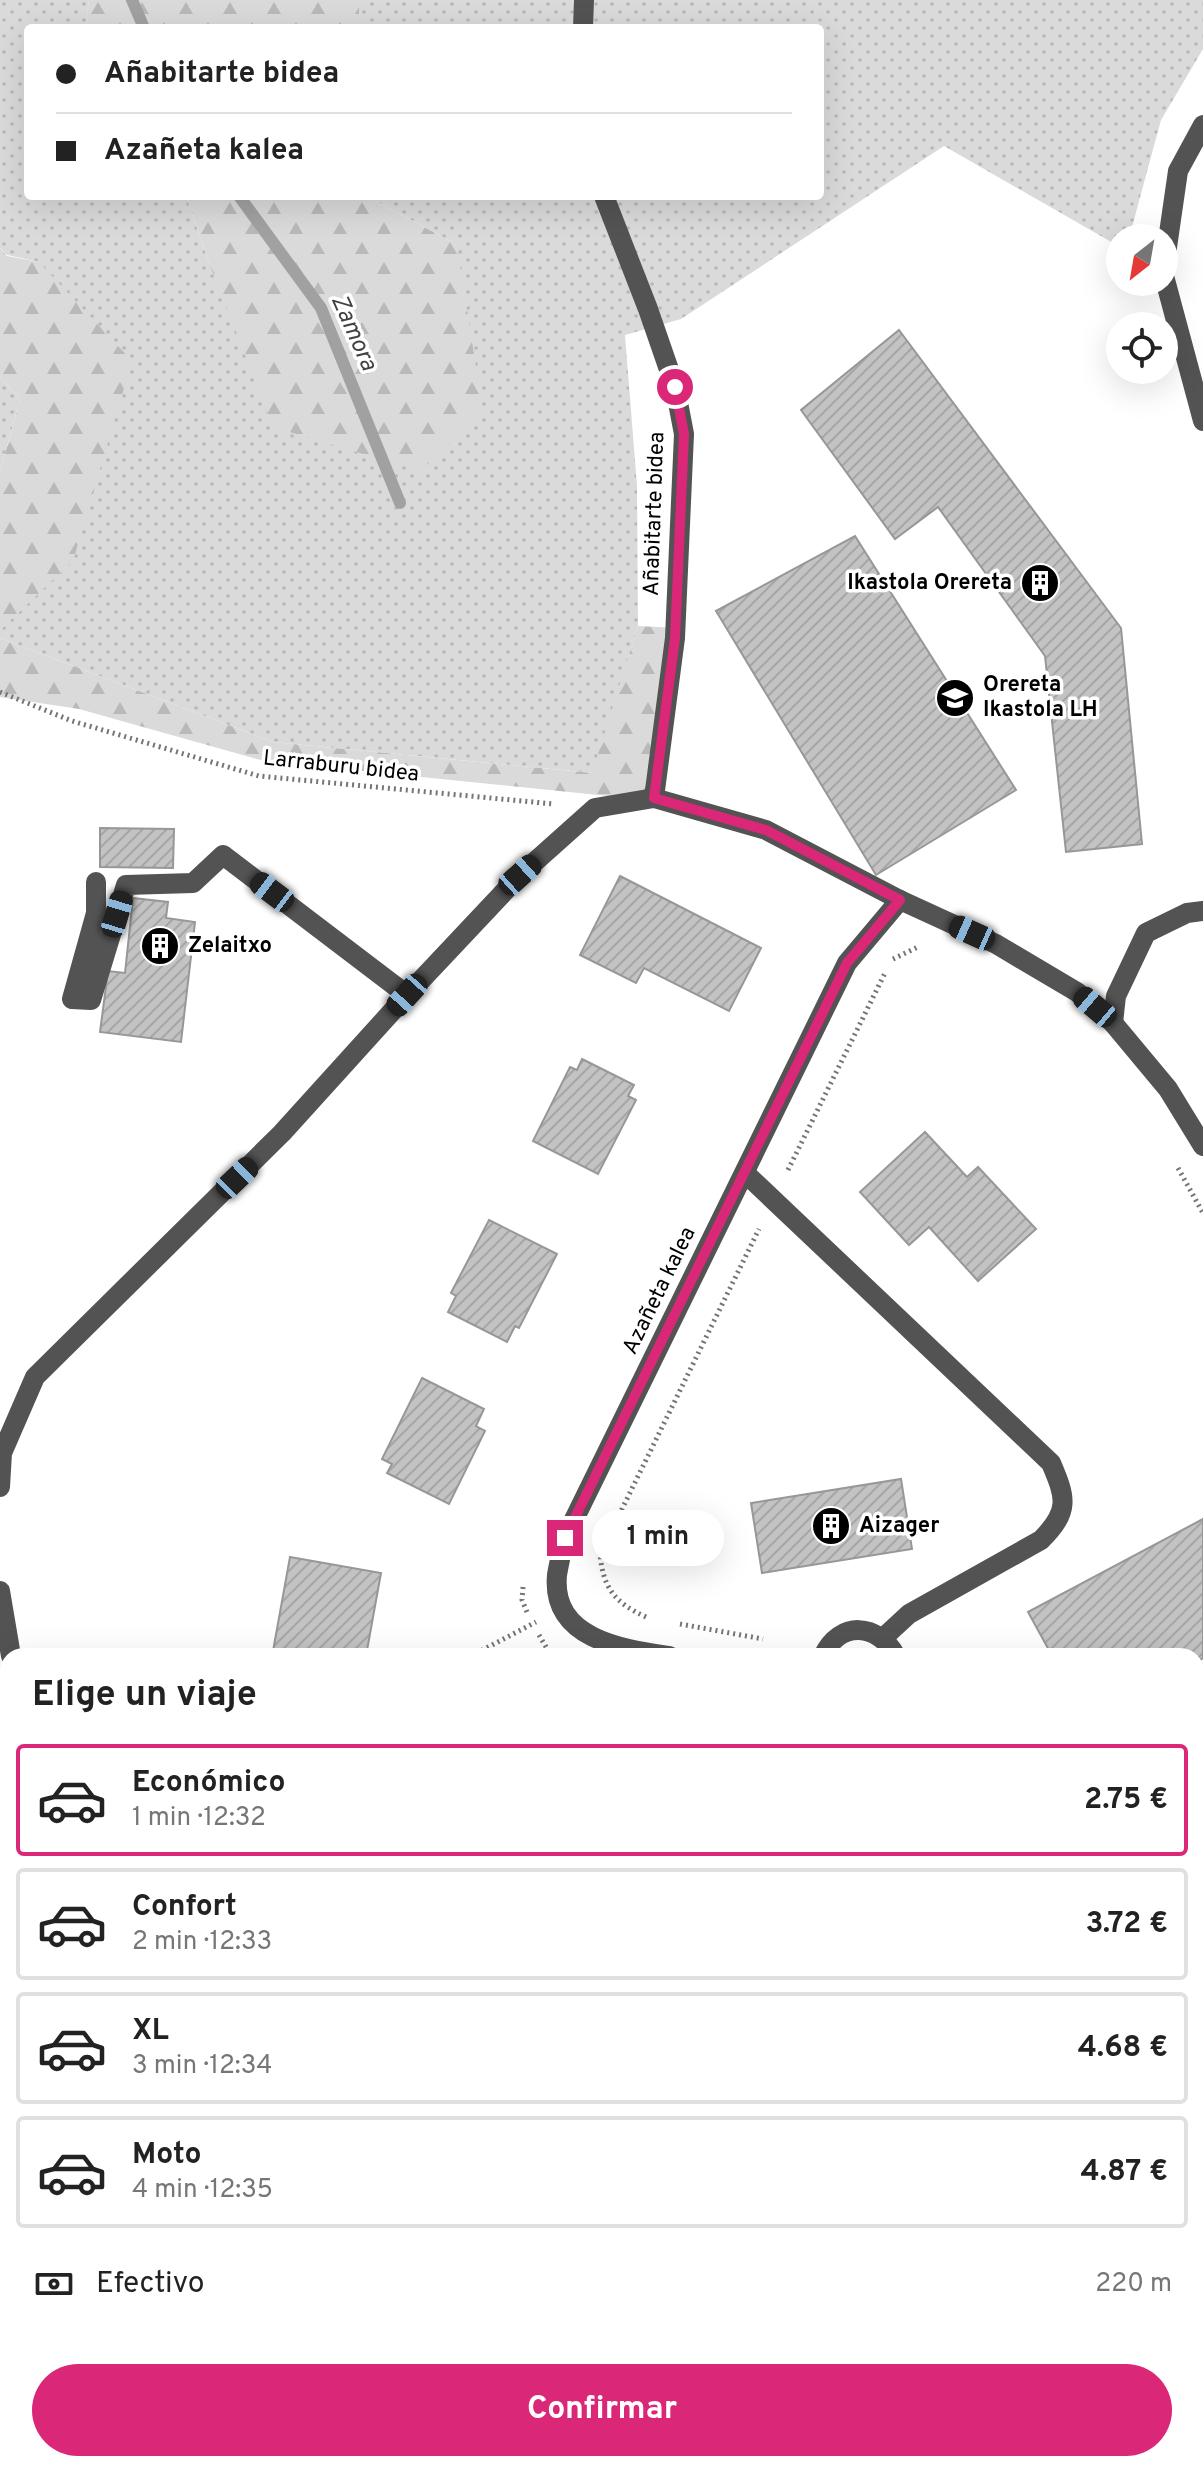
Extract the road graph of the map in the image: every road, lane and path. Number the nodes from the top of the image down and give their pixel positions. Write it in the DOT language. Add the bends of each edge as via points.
graph roads {
  1 [pos="584,0"];
  2 [pos="583,24"];
  3 [pos="1203,125"];
  4 [pos="606,200"];
  5 [pos="1170,224"];
  6 [pos="1169,296"];
  7 [pos="1203,421"];
  8 [pos="0,692"];
  9 [pos="654,798"];
  10 [pos="595,808"];
  11 [pos="96,882"];
  12 [pos="900,900"];
  13 [pos="1203,911"];
  14 [pos="407,995"];
  15 [pos="1113,1023"];
  16 [pos="1203,1146"];
  17 [pos="745,1173"];
  18 [pos="0,1487"];
  19 [pos="524,1577"];
  20 [pos="0,1591"];
  21 [pos="562,1609"];
  22 [pos="533,1624"];
  23 [pos="883,1638"];
  24 [pos="10,1648"];
  25 [pos="486,1648"];
  26 [pos="547,1648"];
  27 [pos="625,1648"];
  28 [pos="827,1648"];
  29 [pos="890,1648"];
  1 -- 2 [label="street"];
  3 -- 5 [label="street" via="1178,171"];
  4 -- 9 [label="street, Añabitarte bidea" via="675,387 684,434 675,638"];
  6 -- 7 [label="street"];
  8 -- 10 [label="path, Larraburu bidea" via="72,721 259,776"];
  9 -- 10 [label="street"];
  9 -- 12 [label="street" via="766,830"];
  10 -- 14 [label="street" via="520,875"];
  11 -- 14 [label="street" via="96,913 72,999 91,1000 126,885 193,883 223,855"];
  12 -- 15 [label="street" via="996,944 1077,992"];
  12 -- 17 [label="street, Azañeta kalea" via="847,963"];
  13 -- 15 [label="street" via="1146,933 1116,996"];
  14 -- 18 [label="street" via="282,1133 35,1377 2,1453"];
  15 -- 16 [label="street" via="1168,1089"];
  17 -- 21 [label="street, Azañeta kalea" via="565,1538 557,1578"];
  17 -- 23 [label="street" via="1051,1463 1064,1493 1059,1523 1041,1540 909,1614"];
  19 -- 22 [label="path" via="522,1600"];
  20 -- 24 [label="street"];
  21 -- 22 [label="path"];
  21 -- 27 [label="street" via="585,1635"];
  22 -- 25 [label="path"];
  22 -- 26 [label="path"];
  23 -- 28 [label="street" via="871,1631 848,1631"];
  23 -- 29 [label="street"];
}
